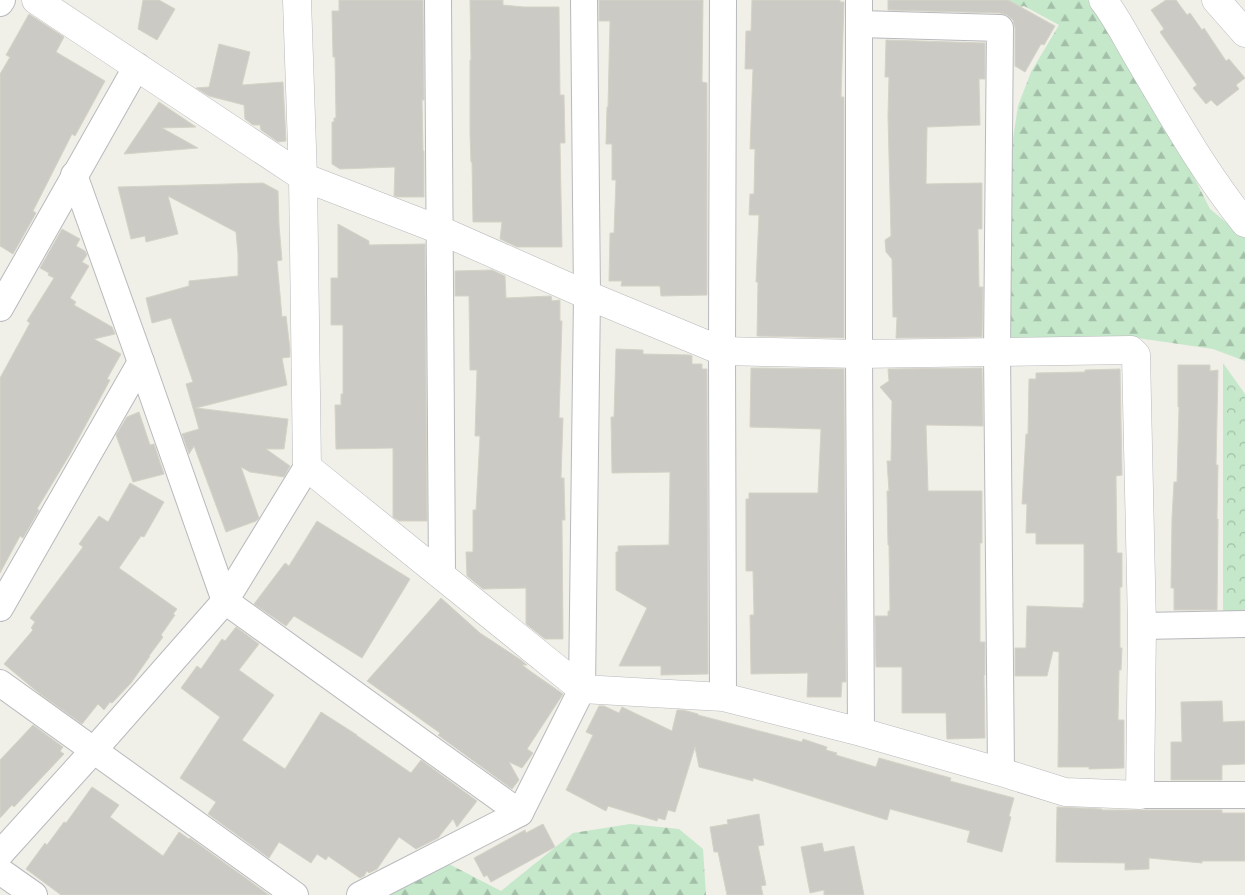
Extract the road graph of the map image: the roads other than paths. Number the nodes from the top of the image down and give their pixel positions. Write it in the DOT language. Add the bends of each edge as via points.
graph roads {
  1 [pos="2,0"];
  2 [pos="36,0"];
  3 [pos="296,0"];
  4 [pos="438,0"];
  5 [pos="584,0"];
  6 [pos="723,0"];
  7 [pos="1103,0"];
  8 [pos="1216,0"];
  9 [pos="0,3"];
  10 [pos="859,12"];
  11 [pos="1245,33"];
  12 [pos="136,66"];
  13 [pos="74,176"];
  14 [pos="303,177"];
  15 [pos="1245,223"];
  16 [pos="440,230"];
  17 [pos="588,295"];
  18 [pos="0,308"];
  19 [pos="722,351"];
  20 [pos="996,352"];
  21 [pos="859,354"];
  22 [pos="141,362"];
  23 [pos="307,467"];
  24 [pos="442,575"];
  25 [pos="225,601"];
  26 [pos="0,608"];
  27 [pos="1245,624"];
  28 [pos="1142,626"];
  29 [pos="0,683"];
  30 [pos="582,689"];
  31 [pos="723,697"];
  32 [pos="862,732"];
  33 [pos="94,750"];
  34 [pos="1001,772"];
  35 [pos="1140,795"];
  36 [pos="1245,795"];
  37 [pos="520,813"];
  38 [pos="0,854"];
  39 [pos="0,872"];
  40 [pos="34,895"];
  41 [pos="295,895"];
  42 [pos="360,895"];
  1 -- 9 [label="street"];
  2 -- 12 [label="street"];
  3 -- 14 [label="street"];
  4 -- 16 [label="street"];
  5 -- 17 [label="street"];
  6 -- 19 [label="street"];
  7 -- 15 [label="street" via="1186,136"];
  8 -- 11 [label="street"];
  10 -- 20 [label="street" via="1000,28"];
  10 -- 21 [label="street"];
  12 -- 13 [label="street"];
  12 -- 14 [label="street"];
  13 -- 18 [label="street"];
  13 -- 22 [label="street"];
  14 -- 16 [label="street"];
  14 -- 23 [label="street"];
  16 -- 17 [label="street"];
  16 -- 24 [label="street"];
  17 -- 19 [label="street"];
  17 -- 30 [label="street"];
  19 -- 21 [label="street"];
  19 -- 31 [label="street"];
  20 -- 21 [label="street"];
  20 -- 28 [label="street" via="1132,350 1136,355"];
  20 -- 34 [label="street"];
  21 -- 32 [label="street"];
  22 -- 25 [label="street"];
  22 -- 26 [label="street"];
  23 -- 24 [label="street"];
  23 -- 25 [label="street"];
  24 -- 30 [label="street"];
  25 -- 33 [label="street"];
  25 -- 37 [label="street"];
  27 -- 28 [label="street"];
  28 -- 35 [label="street"];
  29 -- 33 [label="street"];
  30 -- 31 [label="street"];
  30 -- 37 [label="street"];
  31 -- 32 [label="street"];
  32 -- 34 [label="street"];
  33 -- 38 [label="street"];
  33 -- 41 [label="street"];
  34 -- 35 [label="street" via="1065,792"];
  35 -- 36 [label="street"];
  37 -- 42 [label="street"];
  39 -- 40 [label="street"];
}
